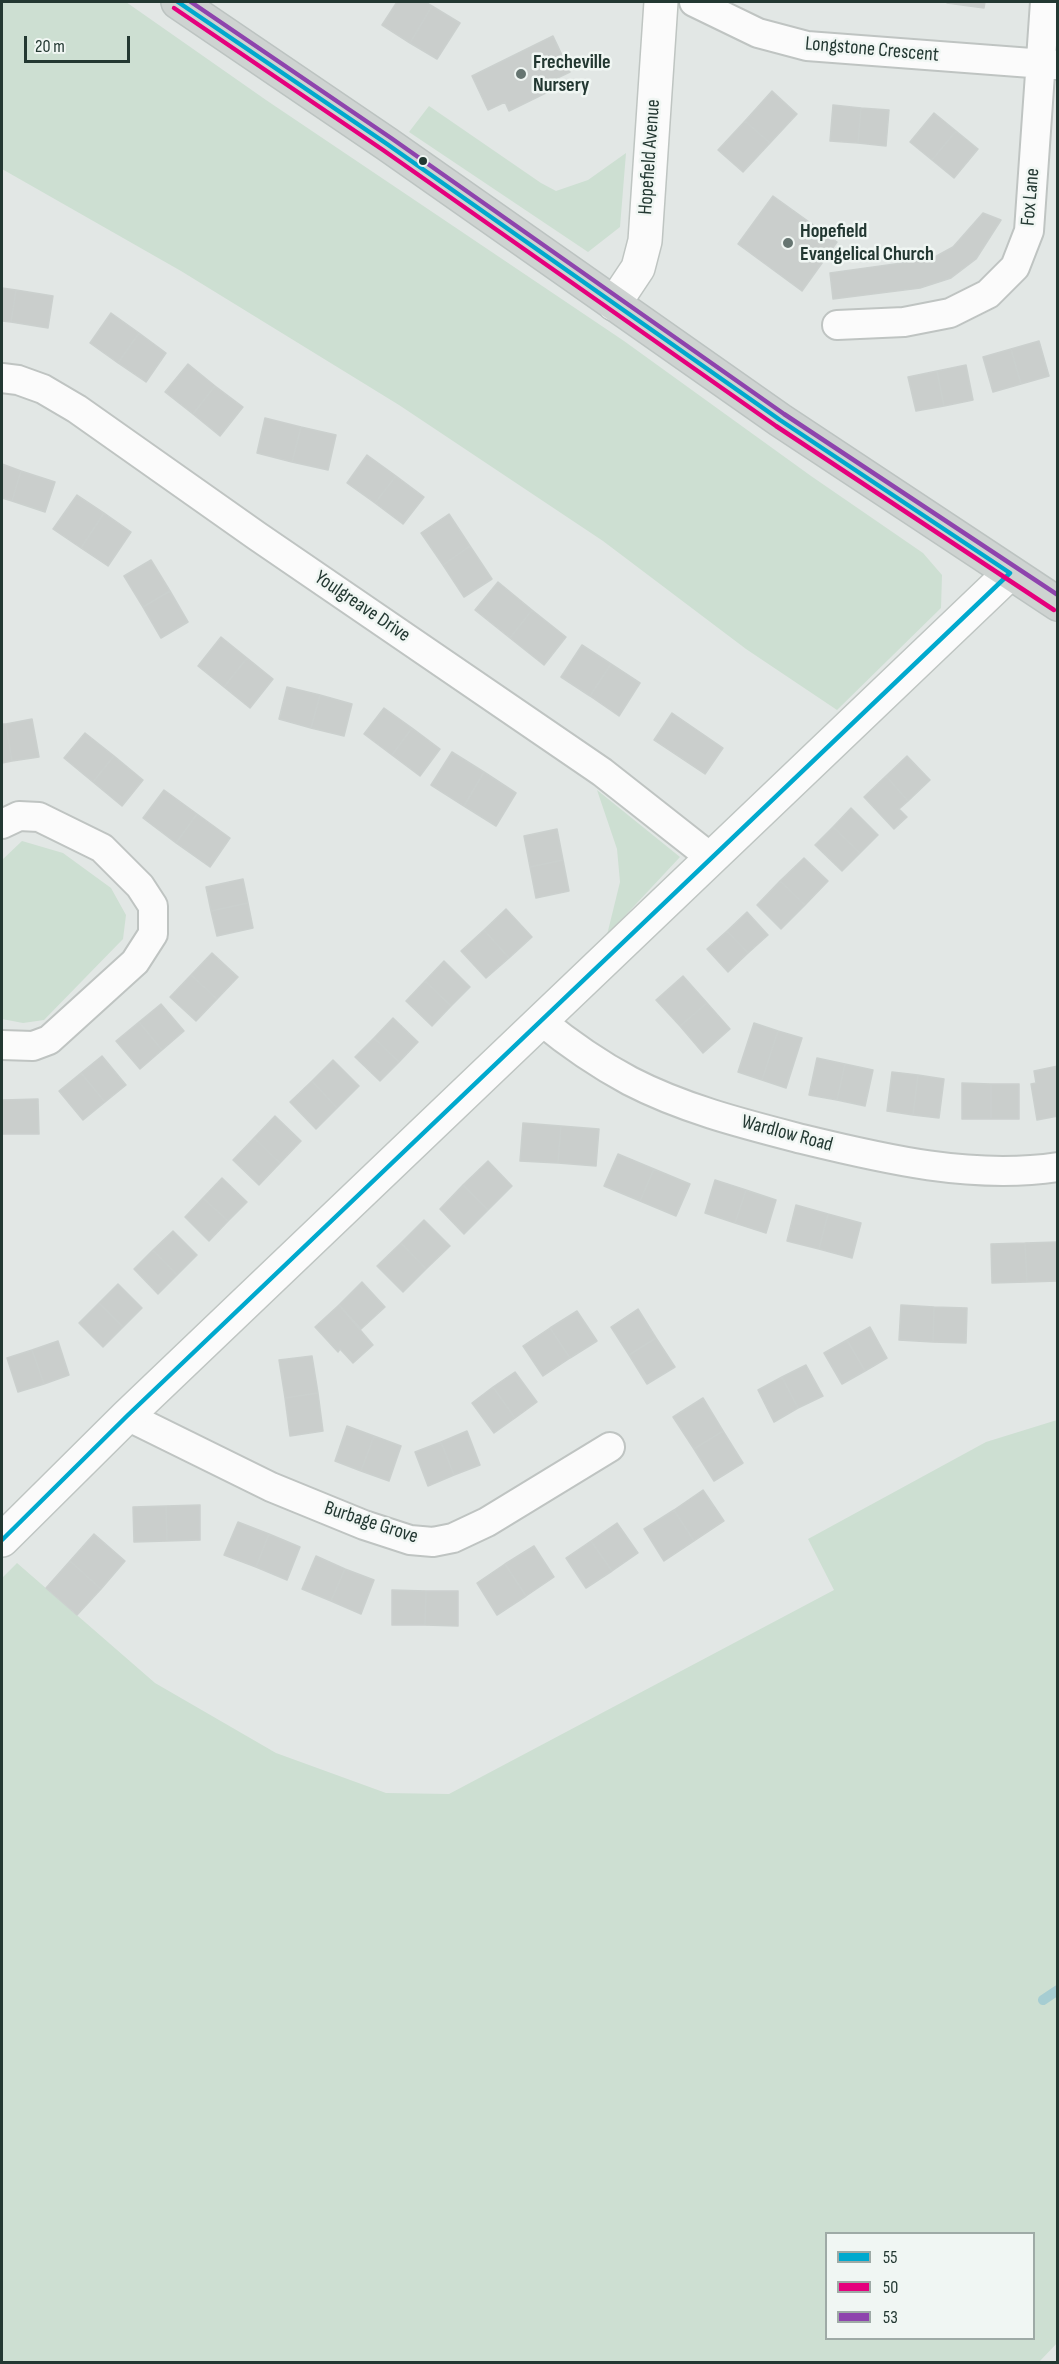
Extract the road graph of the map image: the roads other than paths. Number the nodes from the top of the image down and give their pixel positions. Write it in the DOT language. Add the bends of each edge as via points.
graph roads {
  1 [pos="178,2"];
  2 [pos="661,2"];
  3 [pos="694,2"];
  4 [pos="1045,2"];
  5 [pos="1049,64"];
  6 [pos="614,304"];
  7 [pos="837,325"];
  8 [pos="2,378"];
  9 [pos="1010,573"];
  10 [pos="1058,604"];
  11 [pos="2,824"];
  12 [pos="710,857"];
  13 [pos="540,1020"];
  14 [pos="2,1045"];
  15 [pos="1058,1167"];
  16 [pos="127,1416"];
  17 [pos="610,1447"];
  18 [pos="2,1540"];
  1 -- 6 [label="main road"];
  2 -- 6 [label="street, Hopefield Avenue" via="645,241 638,268"];
  3 -- 5 [label="street, Longstone Crescent" via="758,33 807,46"];
  4 -- 5 [label="street, Fox Lane"];
  5 -- 7 [label="street, Fox Lane" via="1029,231 1015,267 988,294 950,313 904,322"];
  6 -- 9 [label="main road"];
  8 -- 12 [label="street, Youlgreave Drive" via="43,389 77,409 602,772"];
  9 -- 10 [label="main road"];
  9 -- 12 [label="street"];
  11 -- 14 [label="street" via="19,816 39,817 102,848 140,885 153,906 153,934 135,962 49,1040 33,1046"];
  12 -- 13 [label="street"];
  13 -- 15 [label="street, Wardlow Road" via="571,1046 631,1081 702,1111 765,1129 861,1154 948,1168 1027,1172"];
  13 -- 16 [label="street"];
  16 -- 17 [label="street, Burbage Grove" via="271,1487 364,1525 410,1540 433,1542 453,1538 487,1522"];
  16 -- 18 [label="street"];
}
